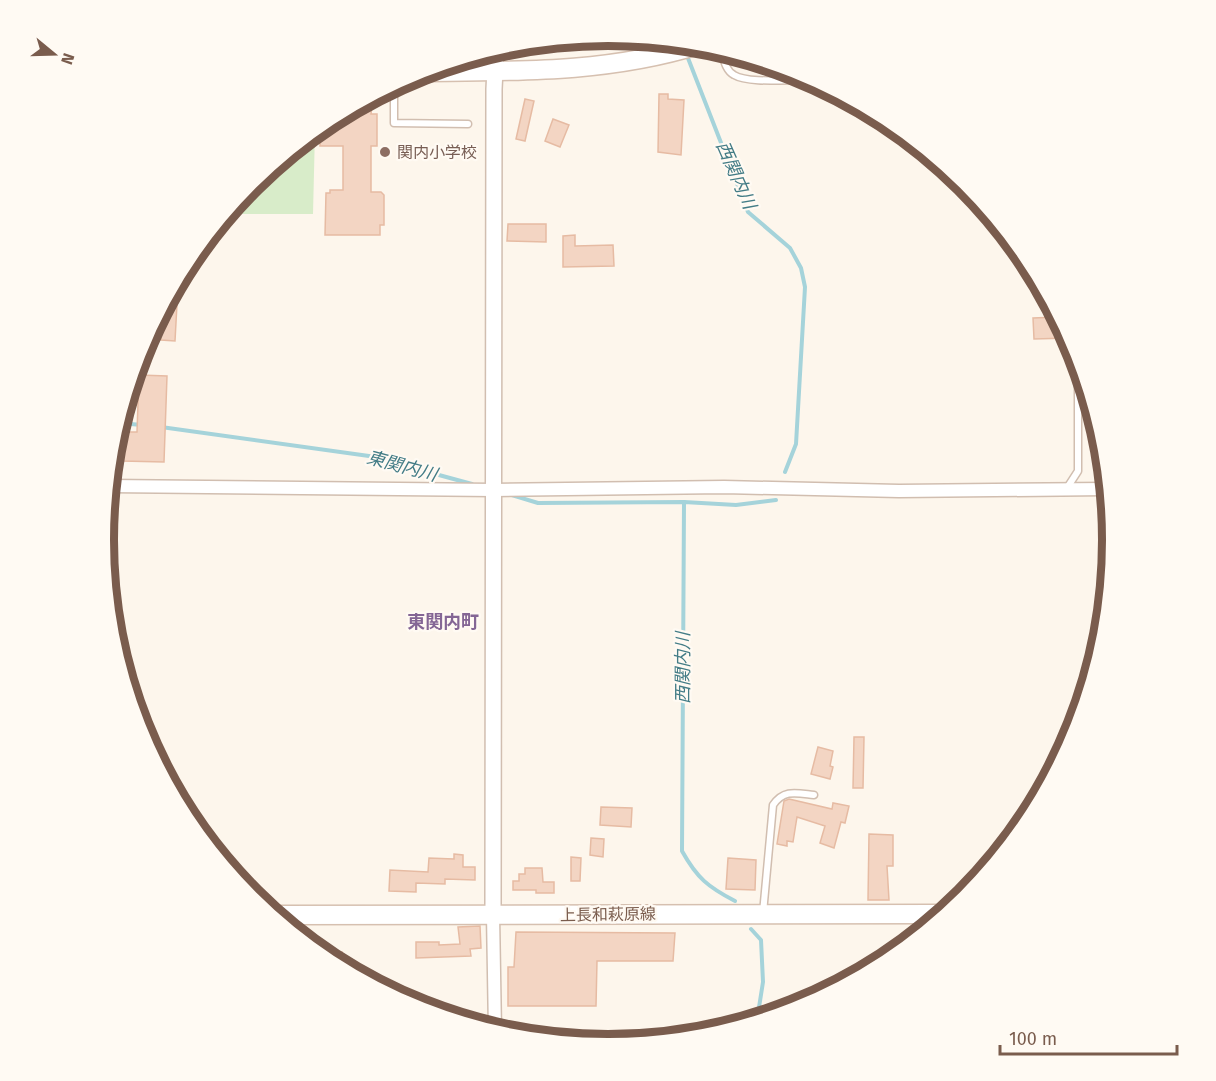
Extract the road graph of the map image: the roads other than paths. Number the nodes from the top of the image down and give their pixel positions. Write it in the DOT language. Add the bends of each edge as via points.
graph roads {
  1 [pos="675,52"];
  2 [pos="496,60"];
  3 [pos="724,60"];
  4 [pos="495,71"];
  5 [pos="453,72"];
  6 [pos="784,79"];
  7 [pos="394,95"];
  8 [pos="468,124"];
  9 [pos="1078,389"];
  10 [pos="117,486"];
  11 [pos="1067,488"];
  12 [pos="1099,489"];
  13 [pos="494,490"];
  14 [pos="814,795"];
  15 [pos="763,914"];
  16 [pos="932,914"];
  17 [pos="286,915"];
  18 [pos="493,915"];
  19 [pos="495,1021"];
  1 -- 4 [label="main road" via="563,70"];
  2 -- 4 [label="street"];
  3 -- 6 [label="lane" via="733,75"];
  4 -- 5 [label="main road"];
  4 -- 13 [label="street"];
  7 -- 8 [label="lane" via="394,123"];
  9 -- 11 [label="lane" via="1078,471"];
  10 -- 13 [label="street"];
  11 -- 12 [label="street"];
  11 -- 13 [label="street"];
  13 -- 18 [label="street"];
  14 -- 15 [label="lane" via="788,792 773,805"];
  15 -- 16 [label="main road, 上長和萩原線"];
  15 -- 18 [label="main road, 上長和萩原線"];
  17 -- 18 [label="main road, 上長和萩原線"];
  18 -- 19 [label="street"];
}
